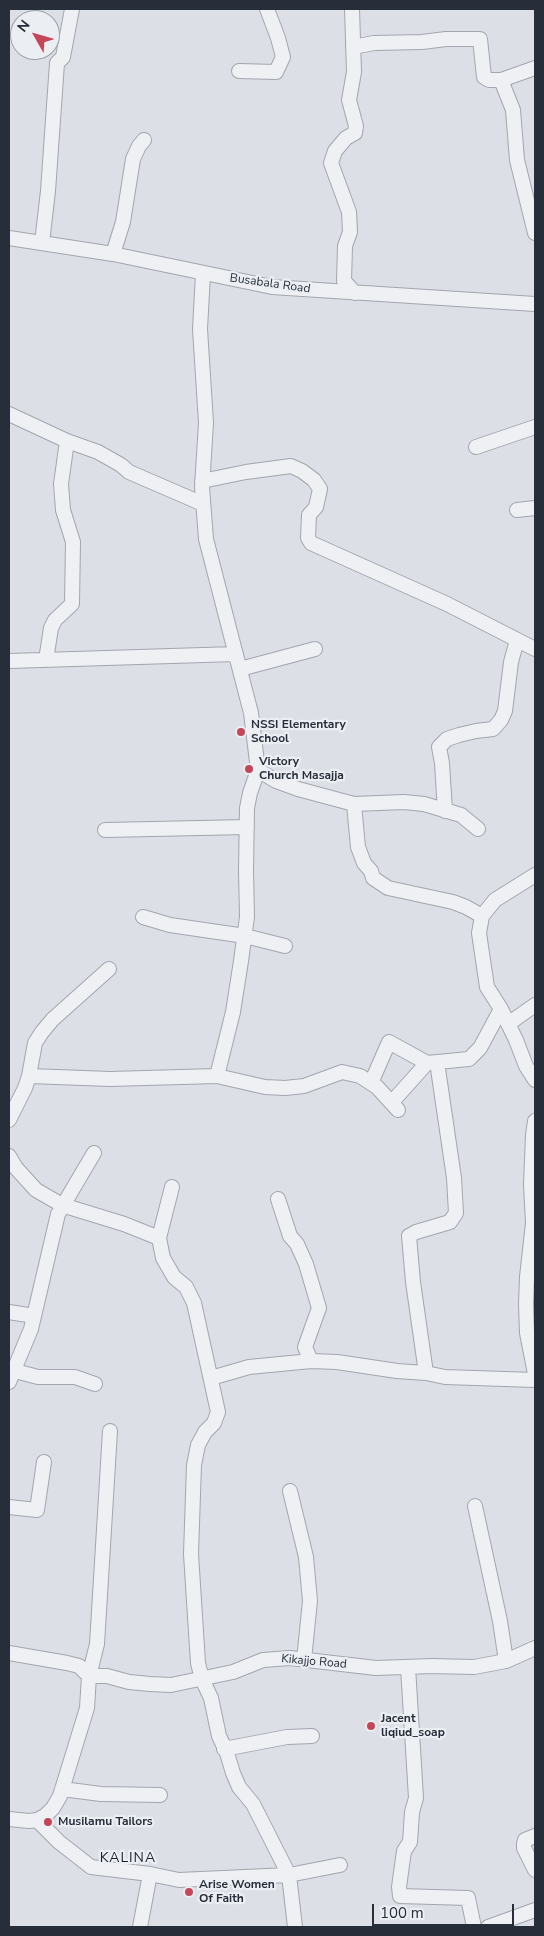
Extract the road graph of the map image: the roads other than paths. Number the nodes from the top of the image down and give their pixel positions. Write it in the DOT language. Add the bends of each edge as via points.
graph roads {
  1 [pos="72,9"];
  2 [pos="267,9"];
  3 [pos="352,9"];
  4 [pos="353,47"];
  5 [pos="535,68"];
  6 [pos="239,71"];
  7 [pos="501,80"];
  8 [pos="144,140"];
  9 [pos="535,233"];
  10 [pos="9,238"];
  11 [pos="42,243"];
  12 [pos="113,254"];
  13 [pos="203,274"];
  14 [pos="354,292"];
  15 [pos="535,304"];
  16 [pos="9,414"];
  17 [pos="535,427"];
  18 [pos="67,441"];
  19 [pos="476,447"];
  20 [pos="202,481"];
  21 [pos="203,504"];
  22 [pos="535,508"];
  23 [pos="517,510"];
  24 [pos="517,640"];
  25 [pos="315,649"];
  26 [pos="535,649"];
  27 [pos="236,654"];
  28 [pos="46,660"];
  29 [pos="9,661"];
  30 [pos="240,669"];
  31 [pos="258,770"];
  32 [pos="354,804"];
  33 [pos="445,811"];
  34 [pos="247,828"];
  35 [pos="478,829"];
  36 [pos="105,830"];
  37 [pos="535,875"];
  38 [pos="482,916"];
  39 [pos="143,917"];
  40 [pos="244,936"];
  41 [pos="285,946"];
  42 [pos="108,969"];
  43 [pos="535,1005"];
  44 [pos="501,1009"];
  45 [pos="508,1024"];
  46 [pos="432,1063"];
  47 [pos="29,1076"];
  48 [pos="217,1076"];
  49 [pos="535,1080"];
  50 [pos="371,1083"];
  51 [pos="9,1120"];
  52 [pos="535,1121"];
  53 [pos="94,1153"];
  54 [pos="9,1156"];
  55 [pos="172,1187"];
  56 [pos="278,1199"];
  57 [pos="62,1206"];
  58 [pos="159,1238"];
  59 [pos="9,1312"];
  60 [pos="34,1316"];
  61 [pos="311,1361"];
  62 [pos="426,1373"];
  63 [pos="535,1374"];
  64 [pos="12,1376"];
  65 [pos="210,1378"];
  66 [pos="535,1380"];
  67 [pos="94,1384"];
  68 [pos="110,1431"];
  69 [pos="44,1462"];
  70 [pos="290,1491"];
  71 [pos="476,1506"];
  72 [pos="9,1508"];
  73 [pos="535,1648"];
  74 [pos="9,1653"];
  75 [pos="304,1660"];
  76 [pos="506,1661"];
  77 [pos="408,1667"];
  78 [pos="89,1676"];
  79 [pos="202,1679"];
  80 [pos="312,1736"];
  81 [pos="224,1749"];
  82 [pos="62,1789"];
  83 [pos="160,1795"];
  84 [pos="9,1819"];
  85 [pos="37,1820"];
  86 [pos="535,1836"];
  87 [pos="340,1865"];
  88 [pos="535,1870"];
  89 [pos="150,1874"];
  90 [pos="289,1875"];
  91 [pos="535,1910"];
  92 [pos="140,1927"];
  93 [pos="295,1927"];
  94 [pos="474,1927"];
  95 [pos="488,1927"];
  1 -- 11 [label="street" via="62,57 57,63"];
  2 -- 6 [label="street" via="283,57 276,72"];
  3 -- 4 [label="street"];
  4 -- 7 [label="street" via="446,39 480,40 484,77"];
  4 -- 14 [label="street" via="354,72 349,100 356,133 346,138 335,151 331,163 349,212 344,281"];
  5 -- 7 [label="street"];
  7 -- 9 [label="street" via="513,110 516,160"];
  8 -- 12 [label="street" via="133,159 123,222"];
  10 -- 11 [label="street, Busabala Road"];
  11 -- 12 [label="street, Busabala Road"];
  12 -- 13 [label="street, Busabala Road"];
  13 -- 14 [label="street, Busabala Road" via="272,287"];
  13 -- 20 [label="street" via="200,329 206,423"];
  14 -- 15 [label="street, Busabala Road"];
  16 -- 18 [label="street"];
  17 -- 19 [label="street"];
  18 -- 21 [label="street" via="98,452 129,472"];
  18 -- 28 [label="street" via="61,484 63,510 73,542 72,604 51,628"];
  20 -- 21 [label="street"];
  20 -- 24 [label="street" via="291,466 302,471 320,489 316,508 309,515 308,538 311,543 447,604"];
  21 -- 27 [label="street" via="206,539"];
  22 -- 23 [label="street"];
  24 -- 26 [label="street"];
  24 -- 33 [label="street" via="501,720 493,729 447,739 439,747"];
  25 -- 30 [label="street"];
  27 -- 28 [label="street"];
  27 -- 30 [label="street"];
  28 -- 29 [label="street"];
  30 -- 31 [label="street" via="251,713"];
  31 -- 32 [label="street" via="298,789"];
  31 -- 34 [label="street" via="247,808"];
  32 -- 33 [label="street" via="404,802"];
  32 -- 38 [label="street" via="358,847 373,878 388,888 453,902"];
  33 -- 35 [label="street" via="461,815"];
  34 -- 36 [label="street"];
  34 -- 40 [label="street"];
  37 -- 38 [label="street" via="495,900"];
  38 -- 44 [label="street" via="479,933 487,987"];
  39 -- 40 [label="street" via="170,925"];
  40 -- 41 [label="street"];
  40 -- 48 [label="street" via="234,1002"];
  42 -- 47 [label="street" via="42,1032 35,1043"];
  43 -- 45 [label="street"];
  44 -- 45 [label="street"];
  44 -- 46 [label="street" via="480,1048 469,1059"];
  45 -- 49 [label="street"];
  46 -- 50 [label="street" via="395,1106"];
  46 -- 50 [label="street" via="389,1042"];
  46 -- 62 [label="street" via="454,1178 456,1213 450,1222 409,1236"];
  47 -- 48 [label="street" via="110,1079"];
  47 -- 51 [label="street"];
  48 -- 50 [label="street" via="285,1088 304,1086 342,1072 360,1076"];
  52 -- 63 [label="street" via="531,1184 533,1223 526,1304 527,1333"];
  53 -- 57 [label="street"];
  54 -- 57 [label="street" via="36,1190"];
  55 -- 58 [label="street"];
  56 -- 61 [label="street" via="290,1236 306,1264 319,1308 305,1347"];
  57 -- 58 [label="street"];
  57 -- 60 [label="street"];
  58 -- 65 [label="street" via="163,1258 194,1302"];
  59 -- 60 [label="street"];
  60 -- 64 [label="street"];
  61 -- 62 [label="street"];
  61 -- 65 [label="street" via="249,1367"];
  62 -- 66 [label="street" via="445,1377"];
  64 -- 67 [label="street" via="75,1378"];
  65 -- 79 [label="street" via="218,1412 214,1424 198,1445 194,1465 191,1554 195,1639"];
  68 -- 78 [label="street" via="97,1644"];
  69 -- 72 [label="street" via="37,1510"];
  70 -- 75 [label="street" via="306,1557 309,1592"];
  71 -- 76 [label="street"];
  73 -- 76 [label="street, Kikajjo Road"];
  74 -- 78 [label="street, Kikajjo Road" via="79,1666"];
  75 -- 77 [label="street, Kikajjo Road" via="376,1668"];
  75 -- 79 [label="street, Kikajjo Road" via="264,1660"];
  76 -- 77 [label="street, Kikajjo Road" via="474,1667"];
  77 -- 94 [label="street" via="416,1798 410,1842 404,1851 400,1896 468,1898"];
  78 -- 79 [label="street, Kikajjo Road" via="170,1685"];
  78 -- 82 [label="street" via="87,1708"];
  79 -- 81 [label="street" via="211,1698 214,1720"];
  80 -- 81 [label="street" via="287,1737"];
  81 -- 90 [label="street" via="239,1787 253,1804"];
  82 -- 83 [label="street" via="101,1794"];
  82 -- 85 [label="street" via="53,1808"];
  84 -- 85 [label="street"];
  85 -- 89 [label="street" via="91,1867"];
  86 -- 88 [label="street" via="525,1840 524,1844"];
  87 -- 90 [label="street"];
  89 -- 90 [label="street" via="179,1880"];
  89 -- 92 [label="street"];
  90 -- 93 [label="street"];
  91 -- 95 [label="street"];
}
